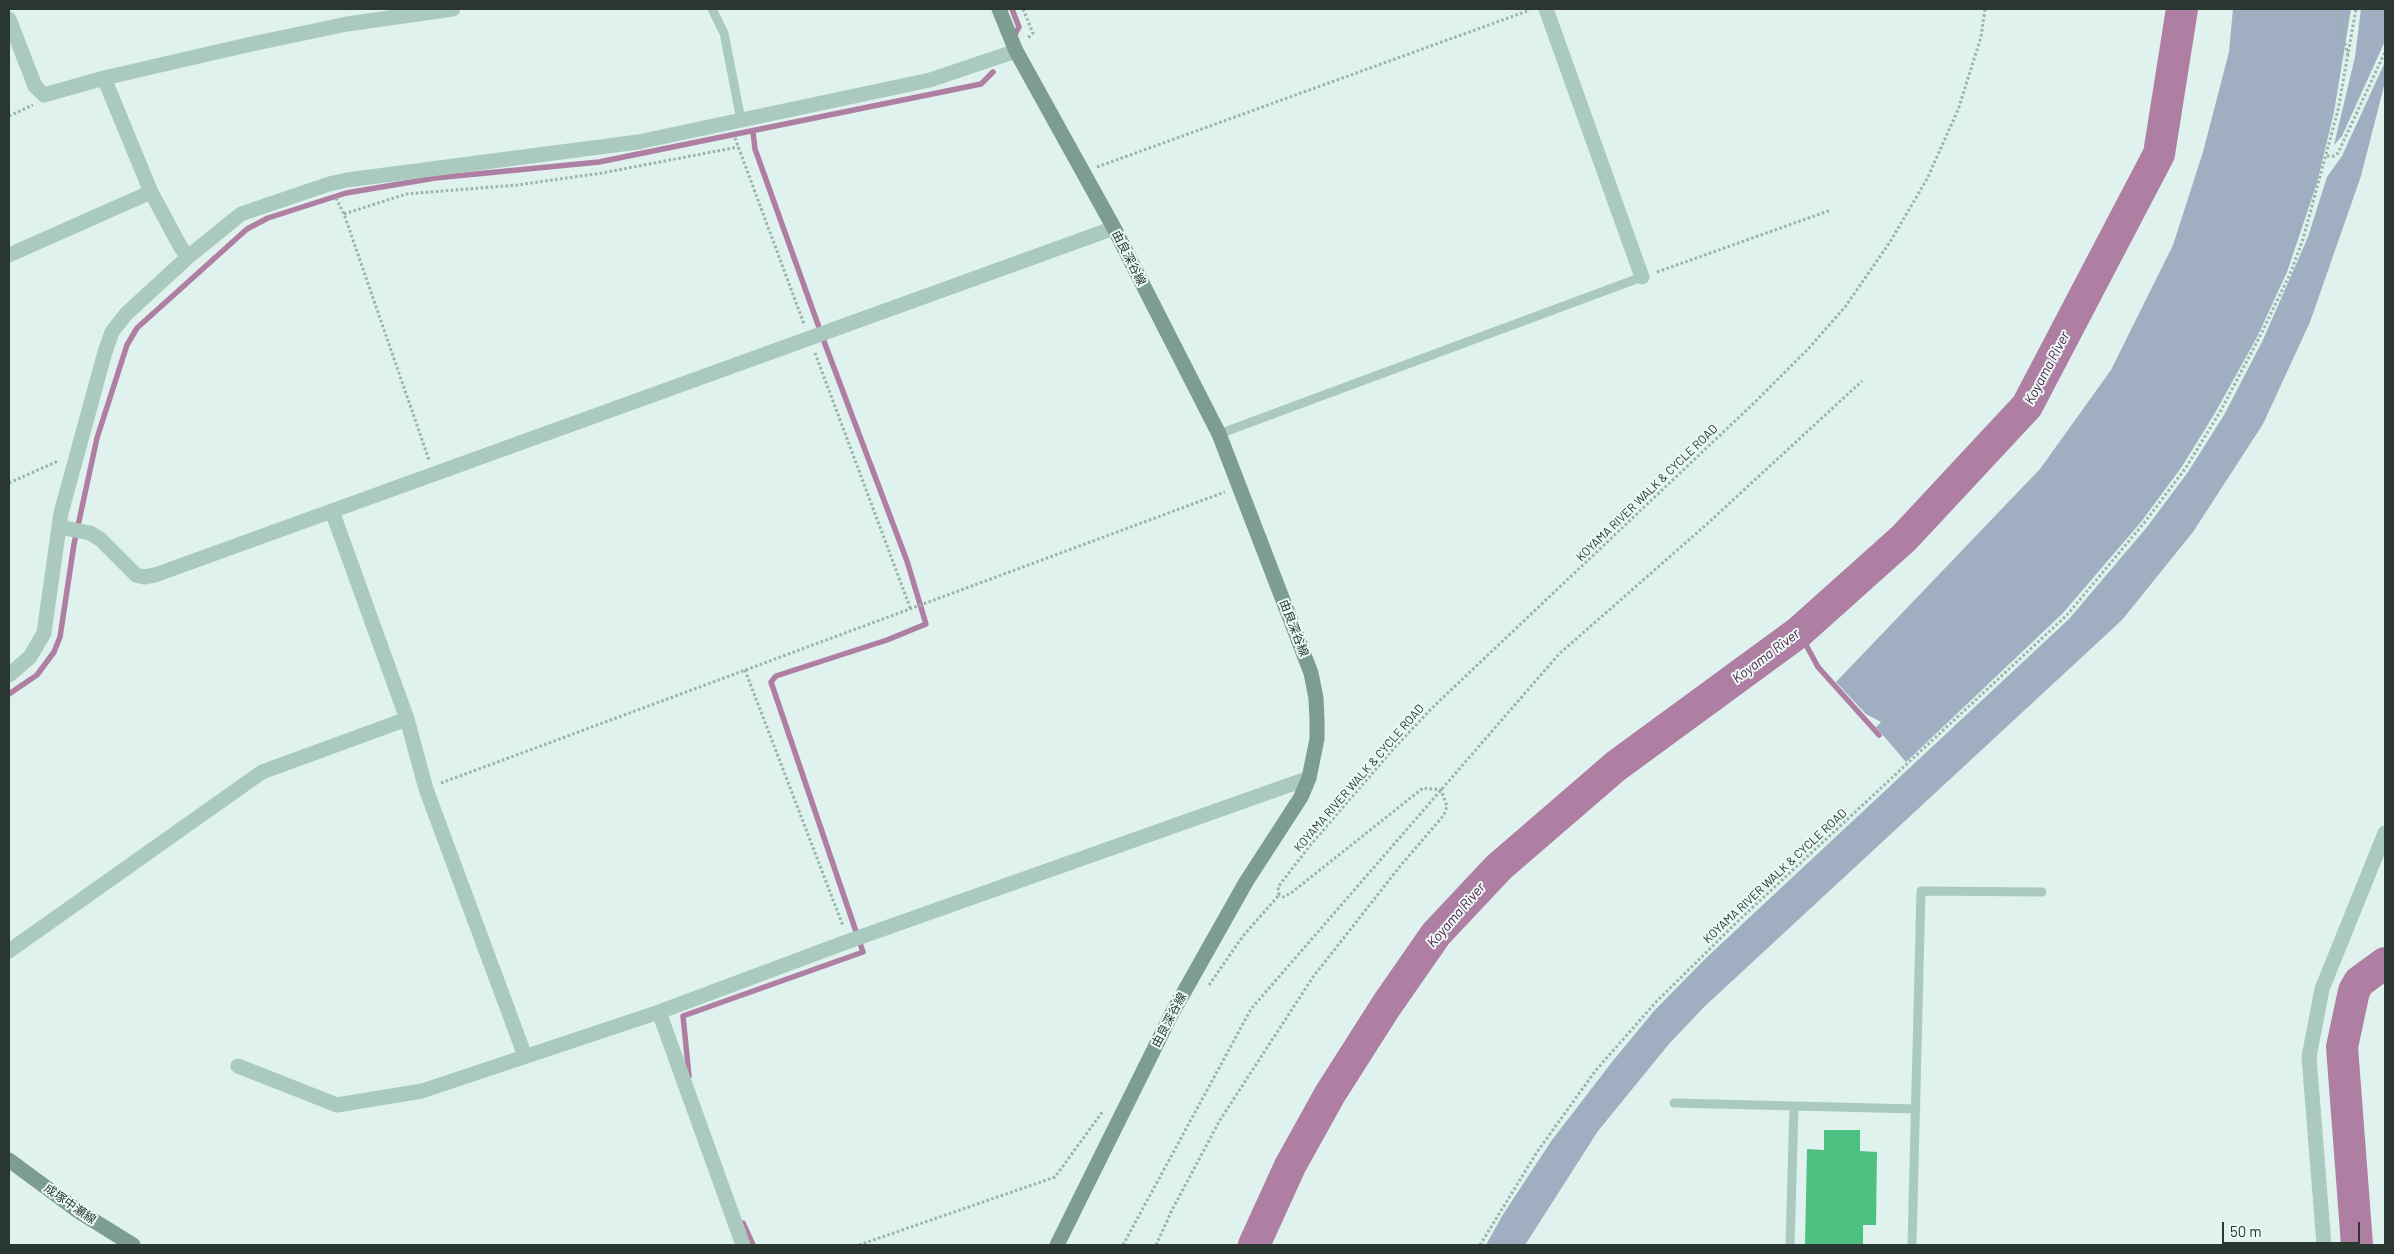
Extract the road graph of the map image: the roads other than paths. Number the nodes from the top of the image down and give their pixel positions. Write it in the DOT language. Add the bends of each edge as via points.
graph roads {
  1 [pos="453,9"];
  2 [pos="712,9"];
  3 [pos="999,9"];
  4 [pos="1546,9"];
  5 [pos="9,19"];
  6 [pos="1016,51"];
  7 [pos="104,78"];
  8 [pos="735,122"];
  9 [pos="151,192"];
  10 [pos="1114,228"];
  11 [pos="9,255"];
  12 [pos="188,257"];
  13 [pos="1642,277"];
  14 [pos="1219,434"];
  15 [pos="332,511"];
  16 [pos="59,527"];
  17 [pos="9,675"];
  18 [pos="407,719"];
  19 [pos="1309,778"];
  20 [pos="2385,833"];
  21 [pos="2042,892"];
  22 [pos="9,951"];
  23 [pos="659,1012"];
  24 [pos="525,1056"];
  25 [pos="238,1066"];
  26 [pos="1674,1103"];
  27 [pos="1794,1106"];
  28 [pos="1916,1110"];
  29 [pos="9,1160"];
  30 [pos="128,1244"];
  31 [pos="743,1245"];
  32 [pos="1057,1245"];
  33 [pos="1790,1245"];
  34 [pos="1912,1245"];
  35 [pos="2324,1245"];
  1 -- 7 [label="street" via="348,24"];
  2 -- 8 [label="lane" via="724,34"];
  3 -- 6 [label="main road, 由良深谷線"];
  4 -- 13 [label="street"];
  5 -- 7 [label="street" via="36,86 44,95"];
  6 -- 8 [label="street" via="930,80"];
  6 -- 10 [label="main road, 由良深谷線"];
  7 -- 9 [label="street"];
  8 -- 12 [label="street" via="638,142 329,184 241,214"];
  9 -- 11 [label="street"];
  9 -- 12 [label="street"];
  10 -- 14 [label="main road, 由良深谷線"];
  10 -- 15 [label="street"];
  12 -- 16 [label="street" via="126,314 112,332"];
  13 -- 14 [label="lane"];
  14 -- 19 [label="main road, 由良深谷線" via="1311,673 1317,739"];
  15 -- 16 [label="street" via="144,578 136,575 90,533"];
  15 -- 18 [label="street"];
  16 -- 17 [label="street" via="44,633 30,657"];
  18 -- 22 [label="street" via="262,772"];
  18 -- 24 [label="street" via="426,789"];
  19 -- 23 [label="street"];
  19 -- 32 [label="main road, 由良深谷線" via="1171,1015"];
  20 -- 35 [label="street" via="2322,989 2308,1057"];
  21 -- 28 [label="lane" via="1921,891"];
  23 -- 24 [label="street"];
  23 -- 31 [label="street"];
  24 -- 25 [label="street" via="422,1091 337,1106"];
  26 -- 27 [label="lane"];
  27 -- 28 [label="lane"];
  27 -- 33 [label="lane"];
  28 -- 34 [label="lane"];
  29 -- 30 [label="main road, 成塚中瀬線"];
}
